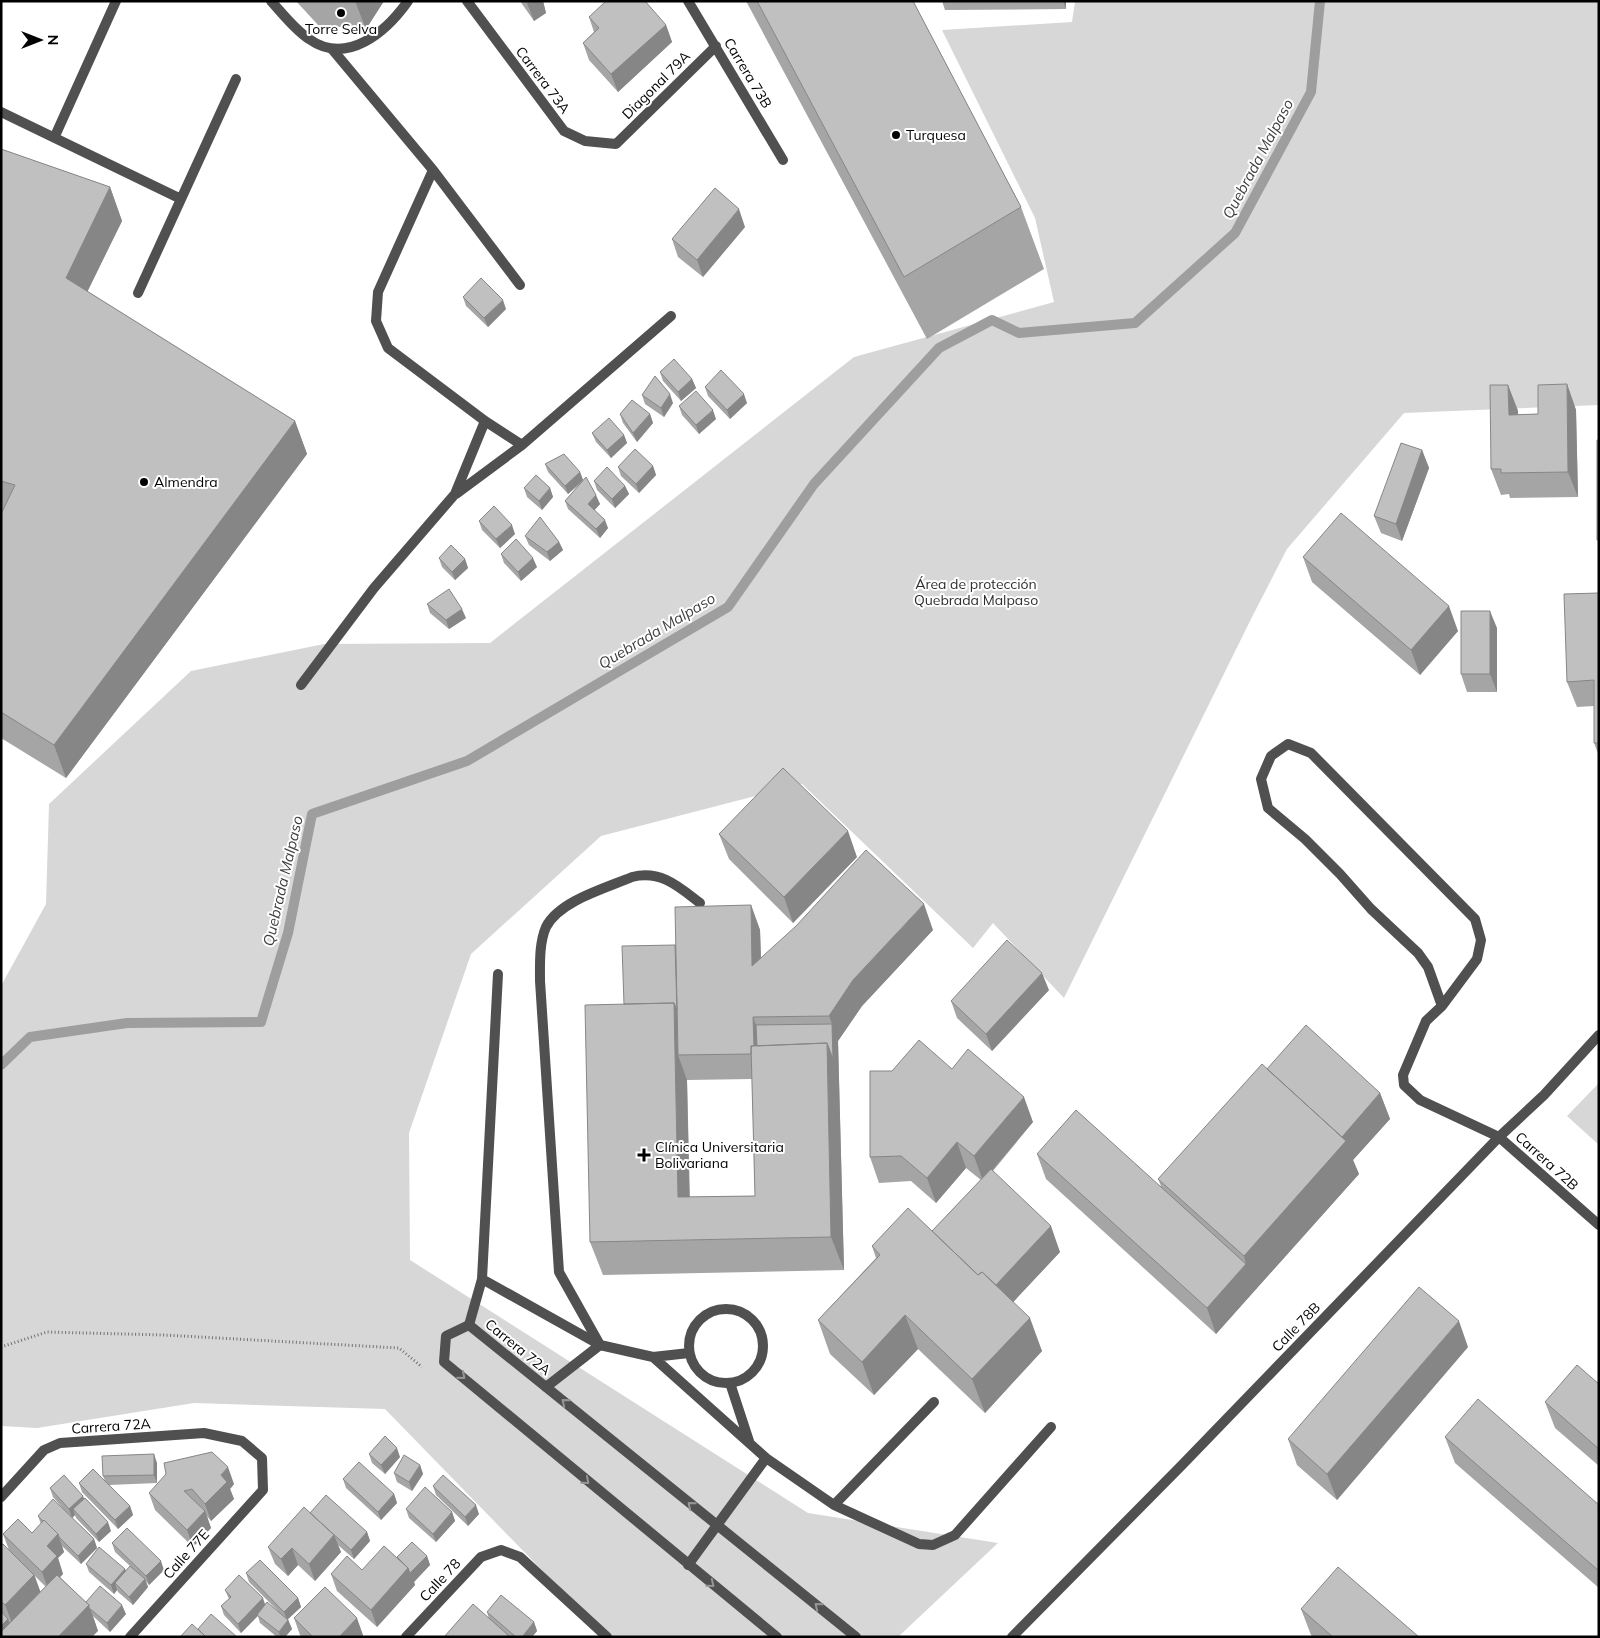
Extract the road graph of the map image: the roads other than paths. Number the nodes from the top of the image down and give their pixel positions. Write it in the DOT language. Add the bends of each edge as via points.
graph roads {
  1 [pos="116,1"];
  2 [pos="271,1"];
  3 [pos="408,1"];
  4 [pos="467,1"];
  5 [pos="688,1"];
  6 [pos="716,46"];
  7 [pos="332,49"];
  8 [pos="236,79"];
  9 [pos="1,112"];
  10 [pos="55,136"];
  11 [pos="616,144"];
  12 [pos="783,160"];
  13 [pos="433,170"];
  14 [pos="181,199"];
  15 [pos="520,285"];
  16 [pos="138,293"];
  17 [pos="671,316"];
  18 [pos="485,421"];
  19 [pos="522,445"];
  20 [pos="455,494"];
  21 [pos="301,685"];
  22 [pos="700,903"];
  23 [pos="498,974"];
  24 [pos="1442,1006"];
  25 [pos="1599,1035"];
  26 [pos="1499,1137"];
  27 [pos="1599,1225"];
  28 [pos="482,1279"];
  29 [pos="469,1326"];
  30 [pos="600,1345"];
  31 [pos="689,1353"];
  32 [pos="653,1357"];
  33 [pos="730,1383"];
  34 [pos="546,1387"];
  35 [pos="934,1402"];
  36 [pos="1051,1427"];
  37 [pos="749,1442"];
  38 [pos="766,1458"];
  39 [pos="263,1490"];
  40 [pos="1,1497"];
  41 [pos="834,1505"];
  42 [pos="715,1524"];
  43 [pos="688,1565"];
  44 [pos="130,1637"];
  45 [pos="406,1637"];
  46 [pos="606,1637"];
  47 [pos="776,1637"];
  48 [pos="856,1637"];
  49 [pos="1012,1637"];
  1 -- 10 [label="street"];
  2 -- 7 [label="street" via="300,32"];
  3 -- 7 [label="street" via="368,41 345,49"];
  4 -- 11 [label="street, Carrera 73A" via="564,131 585,142"];
  5 -- 6 [label="street, Carrera 73B"];
  6 -- 11 [label="street, Diagonal 79A"];
  6 -- 12 [label="street, Carrera 73B"];
  7 -- 13 [label="street"];
  8 -- 14 [label="street"];
  9 -- 10 [label="street"];
  10 -- 14 [label="street"];
  13 -- 15 [label="street"];
  13 -- 18 [label="street" via="378,292 376,321 388,348"];
  14 -- 16 [label="street"];
  17 -- 19 [label="street"];
  18 -- 19 [label="street"];
  18 -- 20 [label="street"];
  19 -- 20 [label="street"];
  20 -- 21 [label="street" via="374,588"];
  22 -- 30 [label="street" via="666,878 643,874 562,908 546,928 542,941 540,981 559,1272"];
  23 -- 28 [label="street"];
  24 -- 24 [label="street, Carrera 72B" via="1428,967 1418,953 1305,839 1268,808 1262,780 1271,756 1288,744 1311,753 1475,919 1481,940 1477,959"];
  24 -- 26 [label="street, Carrera 72B" via="1426,1021 1402,1075 1404,1085 1420,1100"];
  25 -- 26 [label="street, Calle 78B" via="1544,1095"];
  26 -- 27 [label="street, Carrera 72B"];
  26 -- 49 [label="street, Calle 78B"];
  28 -- 29 [label="street"];
  28 -- 30 [label="street"];
  29 -- 34 [label="street, Carrera 72A"];
  29 -- 43 [label="street, Carrera 72A, one-way" via="446,1336 444,1362"];
  30 -- 32 [label="street"];
  30 -- 34 [label="street"];
  31 -- 32 [label="street"];
  31 -- 33 [label="street" via="694,1366 704,1376 716,1382"];
  31 -- 33 [label="street" via="689,1339 702,1316 728,1309 742,1312 753,1320 763,1345 761,1359 754,1371"];
  32 -- 37 [label="street"];
  33 -- 37 [label="street"];
  42 -- 34 [label="street, Carrera 72A, one-way"];
  35 -- 41 [label="street"];
  36 -- 41 [label="street" via="955,1535 945,1541 933,1545 919,1544"];
  37 -- 38 [label="street"];
  38 -- 41 [label="street"];
  38 -- 42 [label="street"];
  39 -- 40 [label="street, Carrera 72A" via="262,1458 242,1440 204,1433 60,1443 44,1450"];
  39 -- 44 [label="street, Calle 77E"];
  42 -- 43 [label="street"];
  48 -- 42 [label="street, Carrera 72A, one-way"];
  43 -- 47 [label="street, Carrera 72A, one-way"];
  45 -- 46 [label="street, Calle 78" via="481,1557 501,1550 520,1557"];
}
